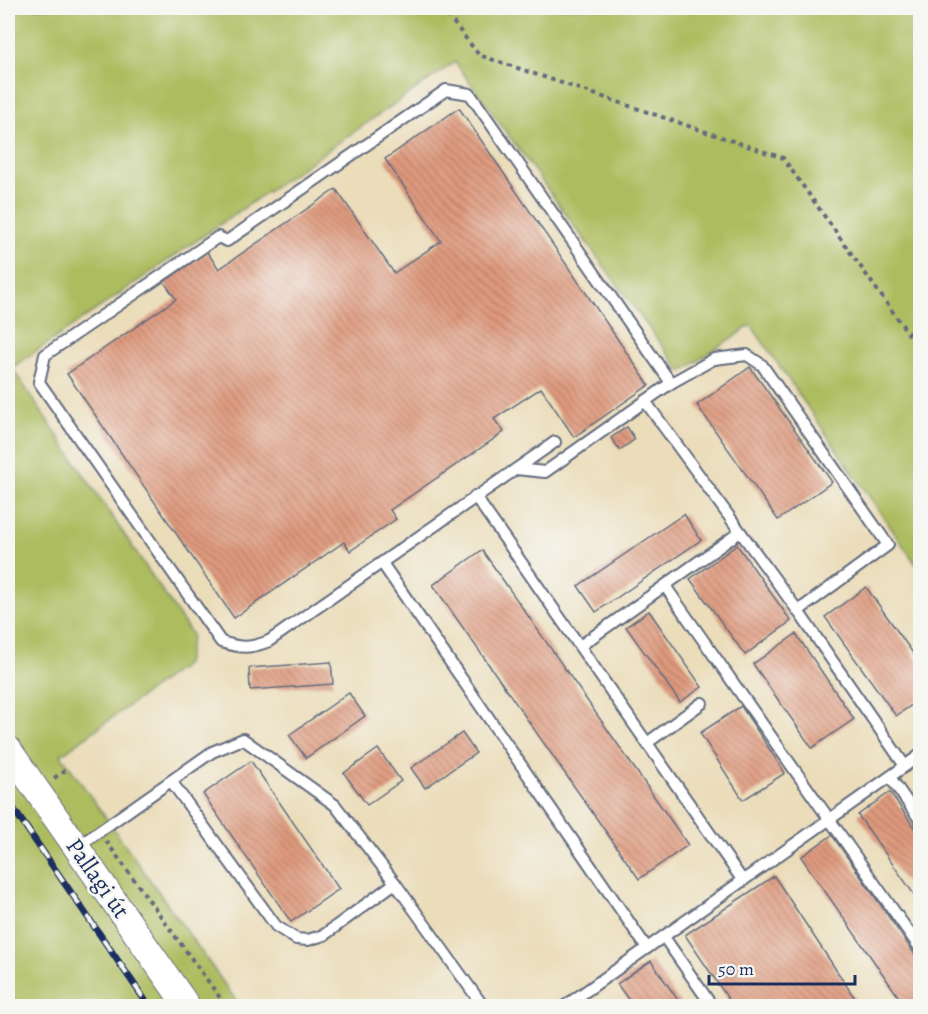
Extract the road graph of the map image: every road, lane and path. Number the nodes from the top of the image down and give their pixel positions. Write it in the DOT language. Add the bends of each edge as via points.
graph roads {
  1 [pos="19,8"];
  2 [pos="442,8"];
  3 [pos="8,15"];
  4 [pos="921,350"];
  5 [pos="671,383"];
  6 [pos="645,401"];
  7 [pos="555,442"];
  8 [pos="516,469"];
  9 [pos="475,496"];
  10 [pos="740,532"];
  11 [pos="382,563"];
  12 [pos="665,586"];
  13 [pos="798,611"];
  14 [pos="580,646"];
  15 [pos="702,703"];
  16 [pos="647,742"];
  17 [pos="8,749"];
  18 [pos="921,755"];
  19 [pos="905,766"];
  20 [pos="46,776"];
  21 [pos="890,777"];
  22 [pos="171,781"];
  23 [pos="54,784"];
  24 [pos="830,819"];
  25 [pos="921,820"];
  26 [pos="99,831"];
  27 [pos="77,847"];
  28 [pos="743,881"];
  29 [pos="395,883"];
  30 [pos="664,937"];
  31 [pos="647,948"];
  32 [pos="921,948"];
  33 [pos="187,1006"];
  34 [pos="226,1006"];
  35 [pos="483,1006"];
  36 [pos="565,1006"];
  37 [pos="712,1006"];
  1 -- 3 [label="path"];
  2 -- 4 [label="path" via="479,55 783,158"];
  5 -- 6 [label="lane"];
  5 -- 11 [label="lane" via="470,94 446,90 227,240 218,237 45,355 39,382 221,642 240,647 269,641"];
  5 -- 13 [label="lane" via="714,358 747,356 762,365 888,545"];
  6 -- 8 [label="lane" via="545,472"];
  6 -- 10 [label="lane"];
  7 -- 8 [label="lane"];
  8 -- 9 [label="lane"];
  9 -- 11 [label="lane"];
  9 -- 14 [label="lane"];
  10 -- 12 [label="lane"];
  10 -- 13 [label="lane"];
  11 -- 31 [label="lane"];
  12 -- 14 [label="lane"];
  12 -- 24 [label="lane"];
  13 -- 19 [label="lane"];
  14 -- 16 [label="lane"];
  15 -- 16 [label="lane"];
  16 -- 28 [label="lane"];
  17 -- 27 [label="street, Pallagi út"];
  18 -- 19 [label="lane"];
  19 -- 21 [label="lane"];
  20 -- 23 [label="path"];
  21 -- 24 [label="lane"];
  21 -- 25 [label="lane"];
  22 -- 26 [label="lane"];
  22 -- 29 [label="lane" via="212,752 243,739 335,805"];
  22 -- 29 [label="lane" via="276,926 296,939 324,935"];
  24 -- 28 [label="lane"];
  24 -- 32 [label="lane"];
  26 -- 27 [label="lane"];
  26 -- 34 [label="path"];
  27 -- 33 [label="street, Pallagi út"];
  28 -- 30 [label="lane"];
  29 -- 35 [label="lane"];
  30 -- 31 [label="lane"];
  30 -- 37 [label="lane"];
  31 -- 36 [label="lane"];
}
